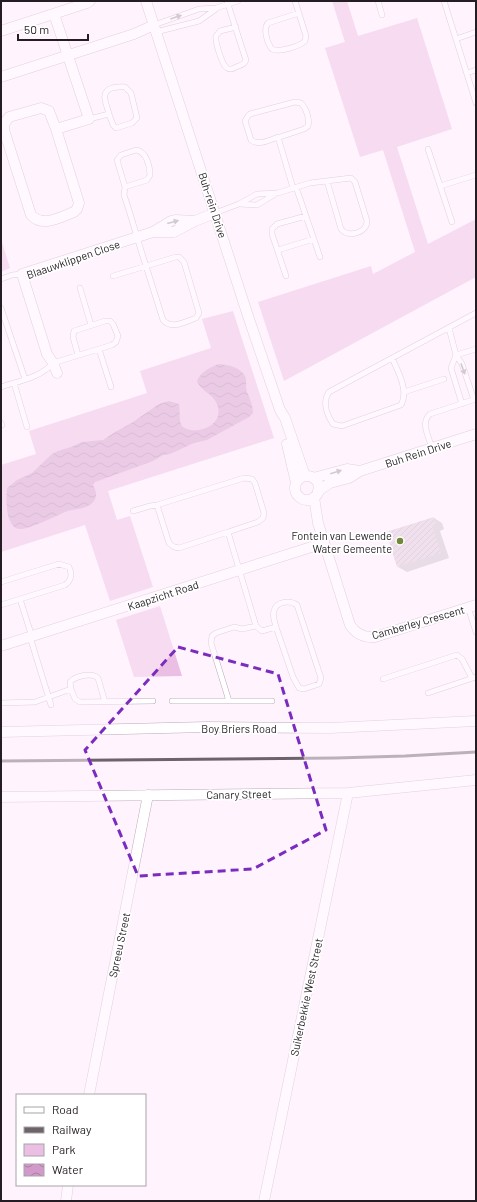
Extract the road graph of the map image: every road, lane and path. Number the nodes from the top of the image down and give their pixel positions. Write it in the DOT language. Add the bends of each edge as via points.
graph roads {
  1 [pos="90,1"];
  2 [pos="146,1"];
  3 [pos="238,1"];
  4 [pos="295,1"];
  5 [pos="378,1"];
  6 [pos="444,1"];
  7 [pos="228,3"];
  8 [pos="216,8"];
  9 [pos="298,13"];
  10 [pos="54,14"];
  11 [pos="382,15"];
  12 [pos="236,27"];
  13 [pos="155,28"];
  14 [pos="1,31"];
  15 [pos="476,32"];
  16 [pos="456,39"];
  17 [pos="68,56"];
  18 [pos="476,70"];
  19 [pos="466,73"];
  20 [pos="1,77"];
  21 [pos="476,103"];
  22 [pos="109,114"];
  23 [pos="89,120"];
  24 [pos="56,129"];
  25 [pos="277,138"];
  26 [pos="428,149"];
  27 [pos="476,174"];
  28 [pos="327,181"];
  29 [pos="440,186"];
  30 [pos="125,187"];
  31 [pos="294,188"];
  32 [pos="278,193"];
  33 [pos="239,204"];
  34 [pos="215,213"];
  35 [pos="306,216"];
  36 [pos="452,222"];
  37 [pos="137,237"];
  38 [pos="314,239"];
  39 [pos="278,250"];
  40 [pos="320,257"];
  41 [pos="146,266"];
  42 [pos="22,274"];
  43 [pos="112,276"];
  44 [pos="286,276"];
  45 [pos="1,280"];
  46 [pos="80,288"];
  47 [pos="1,308"];
  48 [pos="476,313"];
  49 [pos="91,325"];
  50 [pos="449,328"];
  51 [pos="99,349"];
  52 [pos="476,349"];
  53 [pos="78,355"];
  54 [pos="456,355"];
  55 [pos="392,358"];
  56 [pos="53,363"];
  57 [pos="57,373"];
  58 [pos="25,379"];
  59 [pos="444,380"];
  60 [pos="14,383"];
  61 [pos="1,387"];
  62 [pos="111,387"];
  63 [pos="404,392"];
  64 [pos="475,400"];
  65 [pos="462,404"];
  66 [pos="280,410"];
  67 [pos="27,426"];
  68 [pos="476,434"];
  69 [pos="432,448"];
  70 [pos="360,472"];
  71 [pos="309,477"];
  72 [pos="296,483"];
  73 [pos="316,494"];
  74 [pos="303,499"];
  75 [pos="157,505"];
  76 [pos="134,511"];
  77 [pos="318,523"];
  78 [pos="228,532"];
  79 [pos="324,543"];
  80 [pos="239,570"];
  81 [pos="1,582"];
  82 [pos="20,599"];
  83 [pos="1,605"];
  84 [pos="472,606"];
  85 [pos="256,626"];
  86 [pos="276,627"];
  87 [pos="476,632"];
  88 [pos="31,637"];
  89 [pos="1,646"];
  90 [pos="474,677"];
  91 [pos="383,679"];
  92 [pos="71,689"];
  93 [pos="428,693"];
  94 [pos="48,697"];
  95 [pos="153,701"];
  96 [pos="172,701"];
  97 [pos="229,701"];
  98 [pos="272,701"];
  99 [pos="105,702"];
  100 [pos="1,703"];
  101 [pos="50,705"];
  102 [pos="476,721"];
  103 [pos="1,732"];
  104 [pos="476,780"];
  105 [pos="348,793"];
  106 [pos="148,795"];
  107 [pos="1,797"];
  108 [pos="89,1094"];
  109 [pos="68,1186"];
  110 [pos="66,1201"];
  111 [pos="264,1201"];
  1 -- 10 [label="street"];
  2 -- 13 [label="street, Buh-rein Drive"];
  3 -- 7 [label="lane"];
  4 -- 9 [label="lane"];
  5 -- 11 [label="lane"];
  6 -- 16 [label="lane"];
  7 -- 8 [label="lane"];
  7 -- 12 [label="lane"];
  13 -- 8 [label="lane, one-way" via="199,9"];
  8 -- 13 [label="lane" via="200,21"];
  9 -- 9 [label="lane" via="266,25 265,30 272,49 278,51 305,41 306,36"];
  10 -- 14 [label="street"];
  10 -- 17 [label="street"];
  12 -- 12 [label="lane" via="220,31 216,36 216,43 228,69 242,65 246,60"];
  13 -- 17 [label="street"];
  13 -- 34 [label="street, Buh-rein Drive"];
  15 -- 16 [label="lane"];
  16 -- 19 [label="lane"];
  17 -- 20 [label="street"];
  17 -- 23 [label="street"];
  18 -- 19 [label="lane"];
  19 -- 21 [label="lane"];
  22 -- 22 [label="lane" via="116,128 135,121 137,115 133,101 125,87 110,88 106,92 104,98"];
  22 -- 23 [label="lane"];
  23 -- 24 [label="street"];
  24 -- 24 [label="street" via="79,203 74,212 42,222 31,215 4,124 10,117 41,108 46,109 51,115"];
  25 -- 25 [label="lane" via="253,142 245,123 246,118 250,114 301,103 309,121 308,126"];
  25 -- 31 [label="lane"];
  26 -- 29 [label="lane"];
  27 -- 29 [label="lane"];
  28 -- 28 [label="lane" via="353,179 367,222 363,231 349,234 341,229"];
  28 -- 31 [label="lane"];
  29 -- 36 [label="lane"];
  30 -- 30 [label="lane" via="117,163 118,158 136,150 141,151 150,172 149,177"];
  30 -- 37 [label="lane" via="124,195"];
  31 -- 32 [label="lane"];
  31 -- 35 [label="lane"];
  32 -- 33 [label="lane" via="256,194"];
  32 -- 33 [label="lane" via="257,205"];
  33 -- 34 [label="lane"];
  34 -- 37 [label="street, Blaauwklippen Close" via="196,221 171,221 153,232"];
  34 -- 66 [label="street, Buh-rein Drive"];
  35 -- 38 [label="lane"];
  35 -- 39 [label="lane" via="274,226 272,234"];
  37 -- 41 [label="lane"];
  37 -- 42 [label="street, Blaauwklippen Close"];
  38 -- 39 [label="lane"];
  38 -- 40 [label="lane"];
  39 -- 44 [label="lane"];
  41 -- 41 [label="lane" via="176,257 182,259 199,312 196,318 173,326 166,324"];
  41 -- 43 [label="lane"];
  42 -- 45 [label="lane"];
  42 -- 56 [label="street, Blaauwklippen Close" via="47,354"];
  46 -- 49 [label="lane"];
  47 -- 58 [label="lane"];
  48 -- 50 [label="lane"];
  49 -- 51 [label="lane" via="112,322 118,336 112,345"];
  49 -- 53 [label="lane" via="73,334"];
  50 -- 54 [label="lane"];
  50 -- 55 [label="lane"];
  51 -- 53 [label="lane"];
  51 -- 62 [label="lane"];
  52 -- 54 [label="lane"];
  53 -- 56 [label="lane"];
  54 -- 64 [label="lane, one-way" via="462,364"];
  54 -- 65 [label="lane" via="451,368"];
  55 -- 63 [label="lane"];
  55 -- 63 [label="lane" via="329,392 325,405 331,423 342,426 398,407 402,403"];
  56 -- 57 [label="street, Blaauwklippen Close"];
  56 -- 58 [label="lane" via="43,372"];
  58 -- 60 [label="lane"];
  59 -- 63 [label="lane"];
  60 -- 61 [label="lane"];
  60 -- 67 [label="lane"];
  64 -- 65 [label="lane"];
  65 -- 69 [label="lane" via="427,417 425,425"];
  66 -- 71 [label="street, Buh-rein Drive"];
  66 -- 72 [label="street, Buh-rein Drive"];
  68 -- 69 [label="street, Buh Rein Drive"];
  69 -- 70 [label="street, Buh Rein Drive"];
  71 -- 70 [label="street, Buh Rein Drive, one-way" via="346,469"];
  70 -- 73 [label="street, Buh Rein Drive" via="330,483"];
  71 -- 72 [label="street" via="302,478"];
  71 -- 73 [label="street" via="318,483"];
  72 -- 74 [label="street" via="297,494"];
  73 -- 74 [label="street" via="311,499"];
  73 -- 77 [label="street, Camberley Crescent"];
  74 -- 77 [label="street, Camberley Crescent"];
  75 -- 76 [label="lane"];
  75 -- 78 [label="lane" via="169,543 174,547 179,548"];
  75 -- 78 [label="lane" via="250,478 255,483 264,513 263,518"];
  77 -- 79 [label="street, Camberley Crescent"];
  78 -- 80 [label="lane"];
  79 -- 80 [label="street, Kaapzicht Road"];
  79 -- 84 [label="street, Camberley Crescent" via="350,625 365,637 375,637"];
  80 -- 85 [label="lane"];
  80 -- 88 [label="street, Kaapzicht Road"];
  81 -- 82 [label="lane" via="59,564 69,567 71,577 68,583"];
  82 -- 83 [label="lane"];
  82 -- 88 [label="lane"];
  84 -- 87 [label="lane"];
  85 -- 86 [label="lane" via="262,631"];
  85 -- 97 [label="lane" via="232,628 216,633 211,638"];
  86 -- 86 [label="lane" via="273,616 276,607 288,602 297,605 321,678 319,684 304,689 297,686"];
  88 -- 89 [label="street, Kaapzicht Road"];
  88 -- 94 [label="lane"];
  90 -- 91 [label="lane" via="457,655"];
  90 -- 93 [label="lane"];
  92 -- 94 [label="lane"];
  92 -- 99 [label="lane" via="78,701"];
  92 -- 99 [label="lane" via="70,682 73,678 95,675"];
  94 -- 100 [label="lane" via="34,702"];
  94 -- 101 [label="lane"];
  95 -- 99 [label="lane"];
  96 -- 97 [label="lane"];
  97 -- 98 [label="lane"];
  102 -- 103 [label="street, Boy Briers Road" via="330,728 207,727"];
  104 -- 105 [label="street, Canary Street"];
  105 -- 106 [label="street, Canary Street"];
  105 -- 111 [label="street, Suikerbekkie West Street"];
  106 -- 107 [label="street, Canary Street"];
  106 -- 108 [label="street, Spreeu Street"];
  109 -- 110 [label="street"];
}
